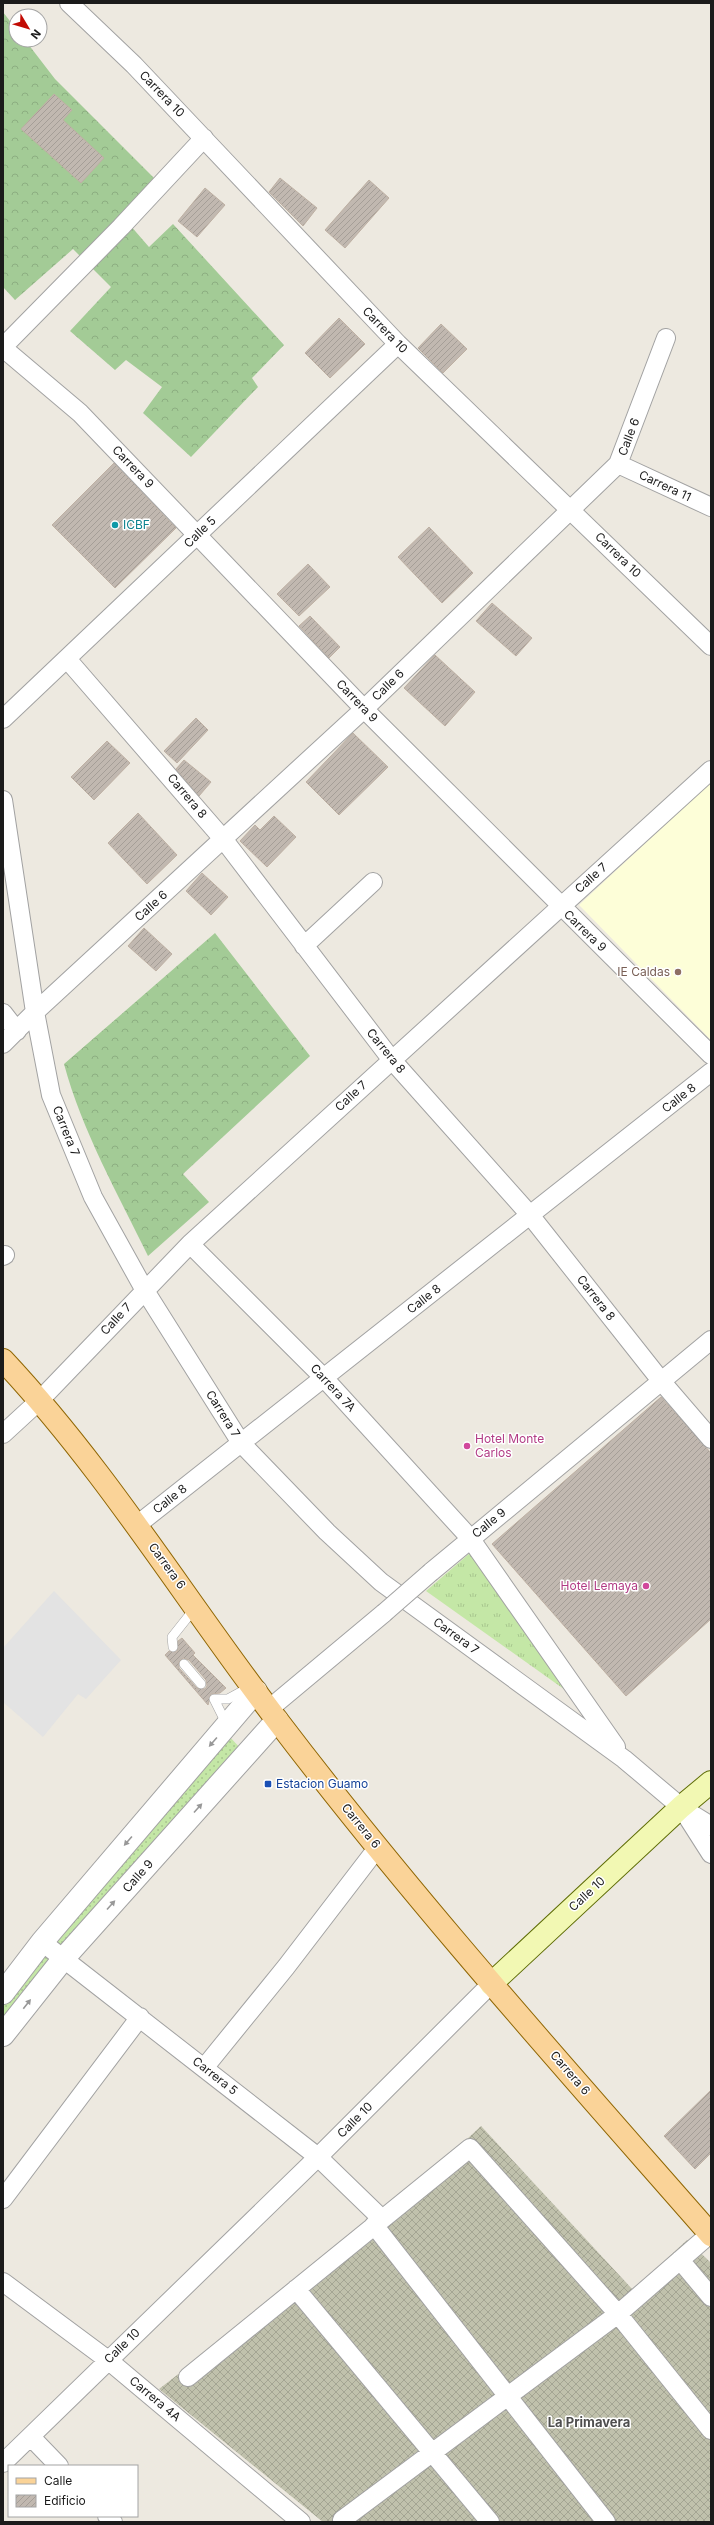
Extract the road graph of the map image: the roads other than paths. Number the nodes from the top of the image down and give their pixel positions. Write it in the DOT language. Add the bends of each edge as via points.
graph roads {
  1 [pos="69,3"];
  2 [pos="204,138"];
  3 [pos="666,338"];
  4 [pos="398,344"];
  5 [pos="3,348"];
  6 [pos="618,464"];
  7 [pos="711,507"];
  8 [pos="572,510"];
  9 [pos="198,534"];
  10 [pos="711,646"];
  11 [pos="67,658"];
  12 [pos="364,709"];
  13 [pos="3,719"];
  14 [pos="711,770"];
  15 [pos="3,800"];
  16 [pos="224,840"];
  17 [pos="373,882"];
  18 [pos="560,907"];
  19 [pos="304,946"];
  20 [pos="35,1012"];
  21 [pos="3,1013"];
  22 [pos="17,1031"];
  23 [pos="3,1044"];
  24 [pos="711,1055"];
  25 [pos="391,1059"];
  26 [pos="711,1072"];
  27 [pos="530,1215"];
  28 [pos="190,1244"];
  29 [pos="144,1289"];
  30 [pos="711,1340"];
  31 [pos="3,1360"];
  32 [pos="324,1378"];
  33 [pos="662,1382"];
  34 [pos="40,1400"];
  35 [pos="3,1434"];
  36 [pos="711,1439"];
  37 [pos="241,1443"];
  38 [pos="137,1525"];
  39 [pos="470,1538"];
  40 [pos="196,1607"];
  41 [pos="173,1647"];
  42 [pos="184,1664"];
  43 [pos="201,1684"];
  44 [pos="254,1688"];
  45 [pos="273,1715"];
  46 [pos="624,1759"];
  47 [pos="711,1782"];
  48 [pos="681,1807"];
  49 [pos="711,1826"];
  50 [pos="378,1847"];
  51 [pos="711,1854"];
  52 [pos="42,1942"];
  53 [pos="64,1958"];
  54 [pos="491,1984"];
  55 [pos="3,1993"];
  56 [pos="140,2017"];
  57 [pos="3,2035"];
  58 [pos="204,2068"];
  59 [pos="318,2157"];
  60 [pos="3,2199"];
  61 [pos="378,2222"];
  62 [pos="710,2235"];
  63 [pos="680,2260"];
  64 [pos="3,2282"];
  65 [pos="296,2289"];
  66 [pos="711,2297"];
  67 [pos="618,2314"];
  68 [pos="108,2360"];
  69 [pos="188,2377"];
  70 [pos="508,2396"];
  71 [pos="711,2430"];
  72 [pos="30,2437"];
  73 [pos="432,2453"];
  74 [pos="3,2463"];
  75 [pos="58,2465"];
  76 [pos="342,2520"];
  77 [pos="296,2521"];
  78 [pos="490,2522"];
  79 [pos="606,2522"];
  1 -- 2 [label="street, Carrera 10" via="134,65"];
  2 -- 4 [label="street, Carrera 10"];
  2 -- 5 [label="street"];
  3 -- 6 [label="street, Calle 6"];
  4 -- 8 [label="street, Carrera 10"];
  4 -- 9 [label="street, Calle 5"];
  5 -- 9 [label="street, Carrera 9" via="80,413"];
  6 -- 7 [label="street, Carrera 11"];
  6 -- 8 [label="street, Calle 6"];
  8 -- 10 [label="street, Carrera 10"];
  8 -- 12 [label="street, Calle 6"];
  9 -- 11 [label="street, Calle 5"];
  9 -- 12 [label="street, Carrera 9"];
  11 -- 13 [label="street, Calle 5"];
  11 -- 16 [label="street, Carrera 8"];
  12 -- 16 [label="street, Calle 6"];
  12 -- 18 [label="street, Carrera 9"];
  14 -- 18 [label="street, Calle 7"];
  15 -- 20 [label="street, Carrera 7"];
  16 -- 19 [label="street, Carrera 8"];
  16 -- 20 [label="street, Calle 6"];
  17 -- 19 [label="street"];
  18 -- 24 [label="street, Carrera 9"];
  18 -- 25 [label="street, Calle 7"];
  19 -- 25 [label="street, Carrera 8"];
  20 -- 22 [label="street, Calle 6"];
  20 -- 29 [label="street, Carrera 7" via="51,1095 93,1197"];
  21 -- 22 [label="street"];
  22 -- 23 [label="street, Calle 6"];
  25 -- 27 [label="street, Carrera 8"];
  25 -- 28 [label="street, Calle 7"];
  26 -- 27 [label="street, Calle 8"];
  27 -- 32 [label="street, Calle 8"];
  27 -- 33 [label="street, Carrera 8"];
  28 -- 29 [label="street, Calle 7"];
  28 -- 32 [label="street, Carrera 7A"];
  29 -- 34 [label="street, Calle 7"];
  29 -- 37 [label="street, Carrera 7"];
  30 -- 33 [label="street, Calle 9"];
  31 -- 34 [label="main road, Carrera 6"];
  32 -- 37 [label="street, Calle 8"];
  32 -- 39 [label="street, Carrera 7A"];
  33 -- 36 [label="street, Carrera 8"];
  33 -- 39 [label="street, Calle 9"];
  34 -- 35 [label="street, Calle 7"];
  34 -- 38 [label="main road, Carrera 6"];
  37 -- 38 [label="street, Calle 8"];
  37 -- 46 [label="street, Carrera 7" via="327,1532 381,1582"];
  38 -- 40 [label="main road, Carrera 6"];
  39 -- 45 [label="street, Calle 9, bridge"];
  39 -- 46 [label="street, Carrera 7A"];
  40 -- 41 [label="lane" via="172,1637"];
  40 -- 44 [label="main road, Carrera 6"];
  42 -- 43 [label="lane"];
  44 -- 45 [label="main road, Carrera 6"];
  44 -- 52 [label="street, one-way" via="227,1725"];
  45 -- 50 [label="main road, Carrera 6"];
  53 -- 45 [label="street, Calle 9, one-way"];
  46 -- 48 [label="street, Carrera 7"];
  47 -- 48 [label="main road, Calle 10"];
  48 -- 49 [label="street"];
  48 -- 51 [label="street, Carrera 7"];
  48 -- 54 [label="main road, Calle 10"];
  50 -- 54 [label="main road, Carrera 6"];
  50 -- 58 [label="street"];
  52 -- 53 [label="street, Carrera 5"];
  52 -- 55 [label="street"];
  53 -- 56 [label="street, Carrera 5"];
  57 -- 53 [label="street, Calle 9, one-way"];
  54 -- 59 [label="street, Calle 10"];
  54 -- 62 [label="main road, Carrera 6"];
  56 -- 58 [label="street, Carrera 5"];
  56 -- 60 [label="street"];
  58 -- 59 [label="street, Carrera 5"];
  59 -- 61 [label="street, Carrera 5"];
  59 -- 68 [label="street, Calle 10"];
  61 -- 65 [label="street"];
  61 -- 67 [label="street" via="470,2148"];
  61 -- 70 [label="street, Carrera 5"];
  62 -- 63 [label="street"];
  63 -- 66 [label="street"];
  63 -- 67 [label="street"];
  64 -- 68 [label="street, Carrera 4A"];
  65 -- 69 [label="street"];
  65 -- 73 [label="street"];
  67 -- 70 [label="street"];
  67 -- 71 [label="street"];
  68 -- 72 [label="street, Calle 10"];
  68 -- 77 [label="street, Carrera 4A"];
  70 -- 73 [label="street"];
  70 -- 79 [label="street, Carrera 5"];
  72 -- 74 [label="street, Calle 10"];
  72 -- 75 [label="street"];
  73 -- 76 [label="street"];
  73 -- 78 [label="street"];
}
